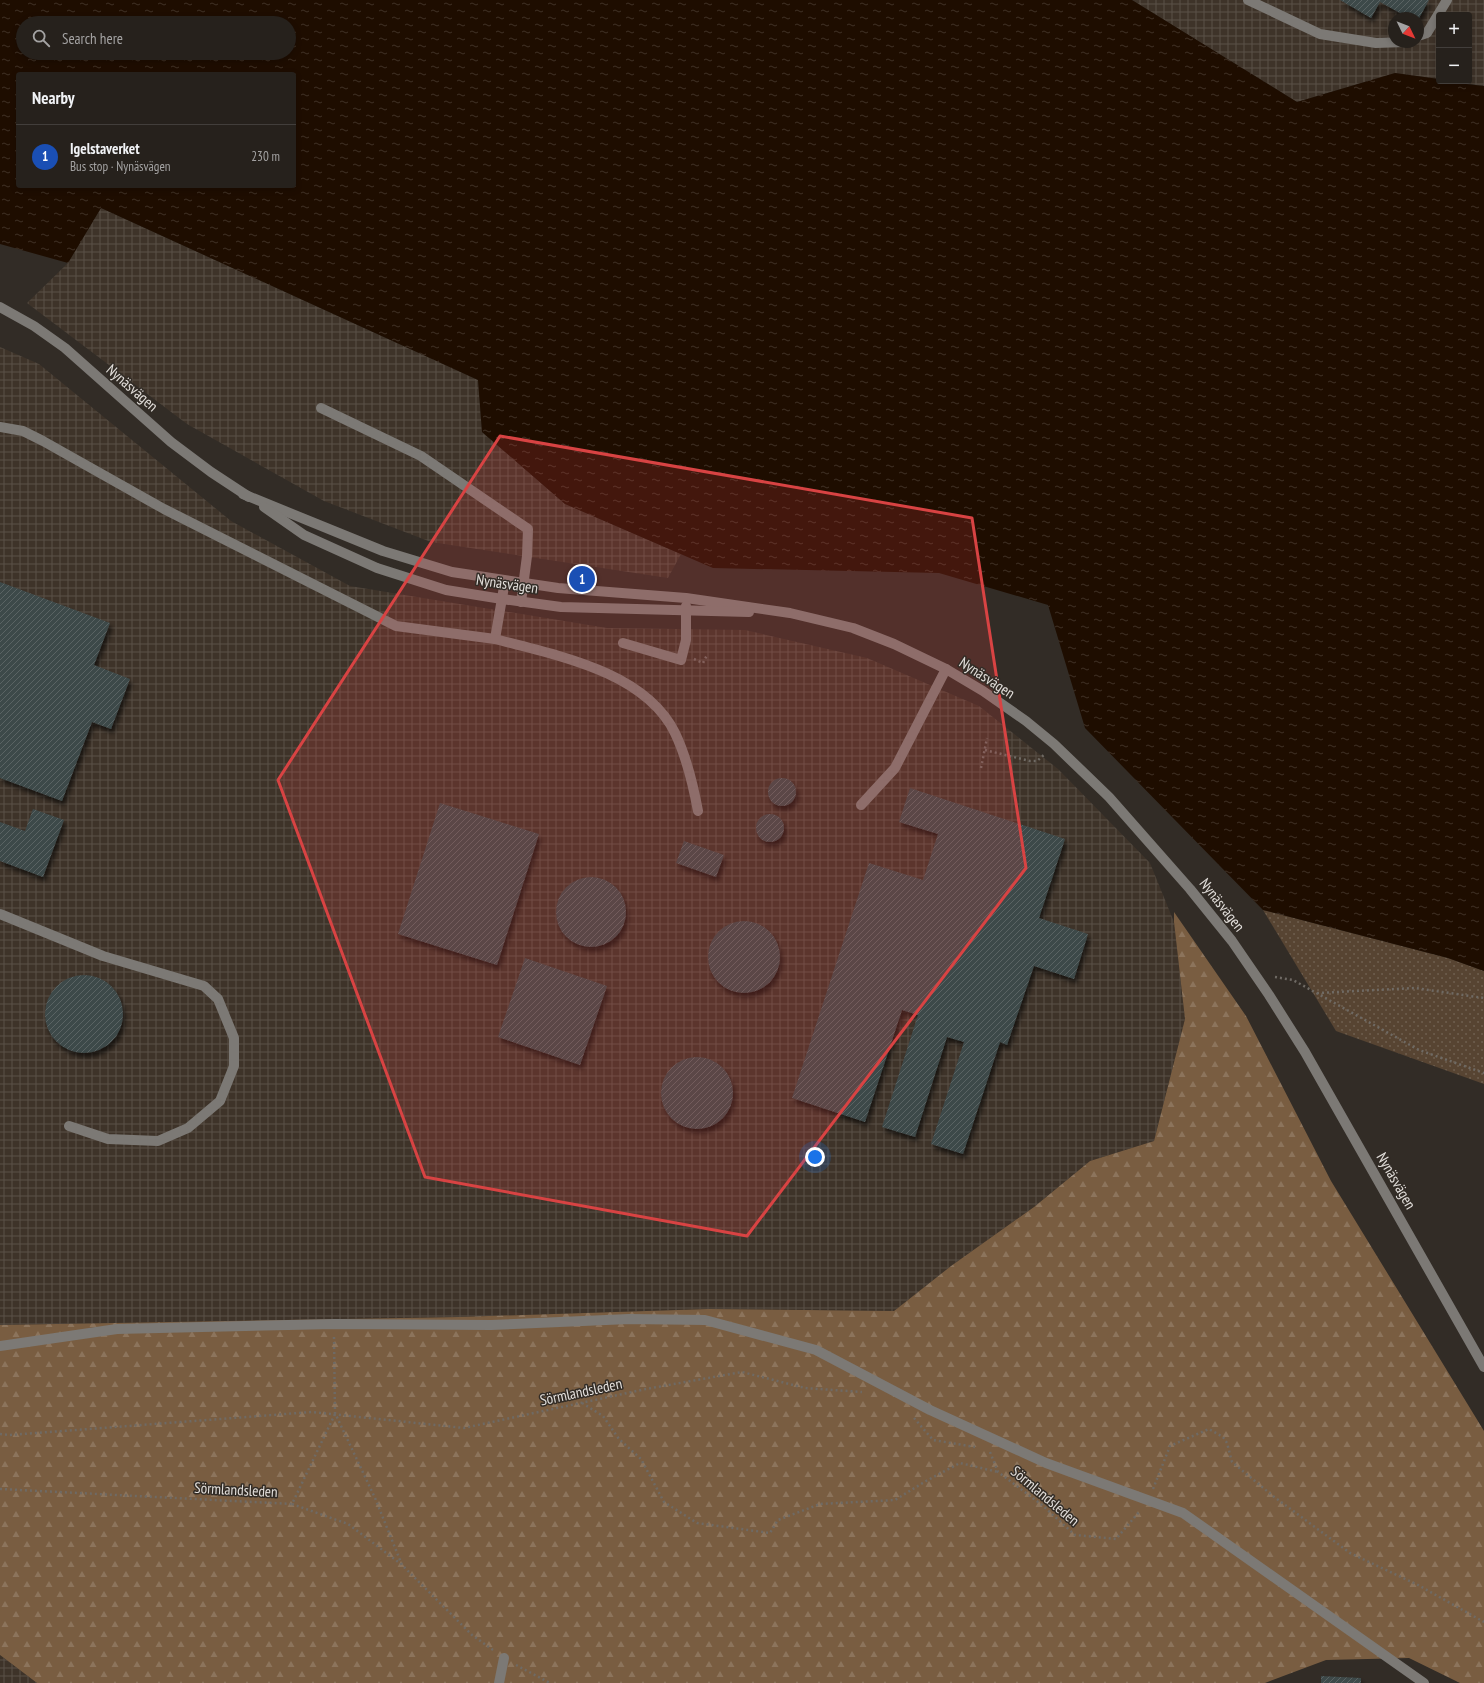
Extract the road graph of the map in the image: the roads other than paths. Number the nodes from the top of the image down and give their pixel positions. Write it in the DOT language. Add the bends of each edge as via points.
graph roads {
  1 [pos="1248,0"];
  2 [pos="1447,0"];
  3 [pos="1424,34"];
  4 [pos="1388,43"];
  5 [pos="0,307"];
  6 [pos="321,408"];
  7 [pos="0,426"];
  8 [pos="243,494"];
  9 [pos="505,581"];
  10 [pos="524,583"];
  11 [pos="686,598"];
  12 [pos="502,600"];
  13 [pos="521,602"];
  14 [pos="686,611"];
  15 [pos="790,613"];
  16 [pos="495,639"];
  17 [pos="624,643"];
  18 [pos="946,669"];
  19 [pos="861,804"];
  20 [pos="698,811"];
  21 [pos="0,914"];
  22 [pos="69,1126"];
  23 [pos="0,1346"];
  24 [pos="1484,1367"];
  25 [pos="504,1658"];
  26 [pos="499,1683"];
  27 [pos="1424,1683"];
  1 -- 4 [label="street" via="1320,34"];
  2 -- 3 [label="street"];
  5 -- 8 [label="street, Nynäsvägen" via="34,326 64,348 171,442"];
  6 -- 10 [label="street" via="421,456 528,529"];
  7 -- 16 [label="street" via="23,431 43,441 164,509 396,626"];
  8 -- 9 [label="street, Nynäsvägen" via="383,551 452,572"];
  8 -- 12 [label="street, Nynäsvägen" via="304,535 377,568 446,590"];
  9 -- 10 [label="street, Nynäsvägen"];
  9 -- 12 [label="street"];
  10 -- 11 [label="street, Nynäsvägen"];
  10 -- 13 [label="street"];
  11 -- 14 [label="street"];
  11 -- 15 [label="street, Nynäsvägen"];
  12 -- 13 [label="street, Nynäsvägen"];
  12 -- 16 [label="street"];
  13 -- 14 [label="street, Nynäsvägen" via="561,607"];
  14 -- 15 [label="street, Nynäsvägen"];
  14 -- 17 [label="street" via="686,640 681,660"];
  15 -- 18 [label="street, Nynäsvägen" via="853,628"];
  16 -- 20 [label="street" via="584,664 623,681 642,694 661,712 674,732 693,781"];
  18 -- 19 [label="street" via="895,768"];
  18 -- 24 [label="street, Nynäsvägen" via="1008,708 1054,744 1109,797 1153,845 1232,941 1305,1052"];
  21 -- 22 [label="street" via="103,956 204,986 218,999 234,1038 234,1066 220,1101 188,1128 158,1141 108,1139"];
  23 -- 27 [label="street" via="118,1329 334,1324 491,1325 629,1319 705,1320 816,1350 930,1410 1046,1463 1183,1513"];
  25 -- 26 [label="street"];
}
